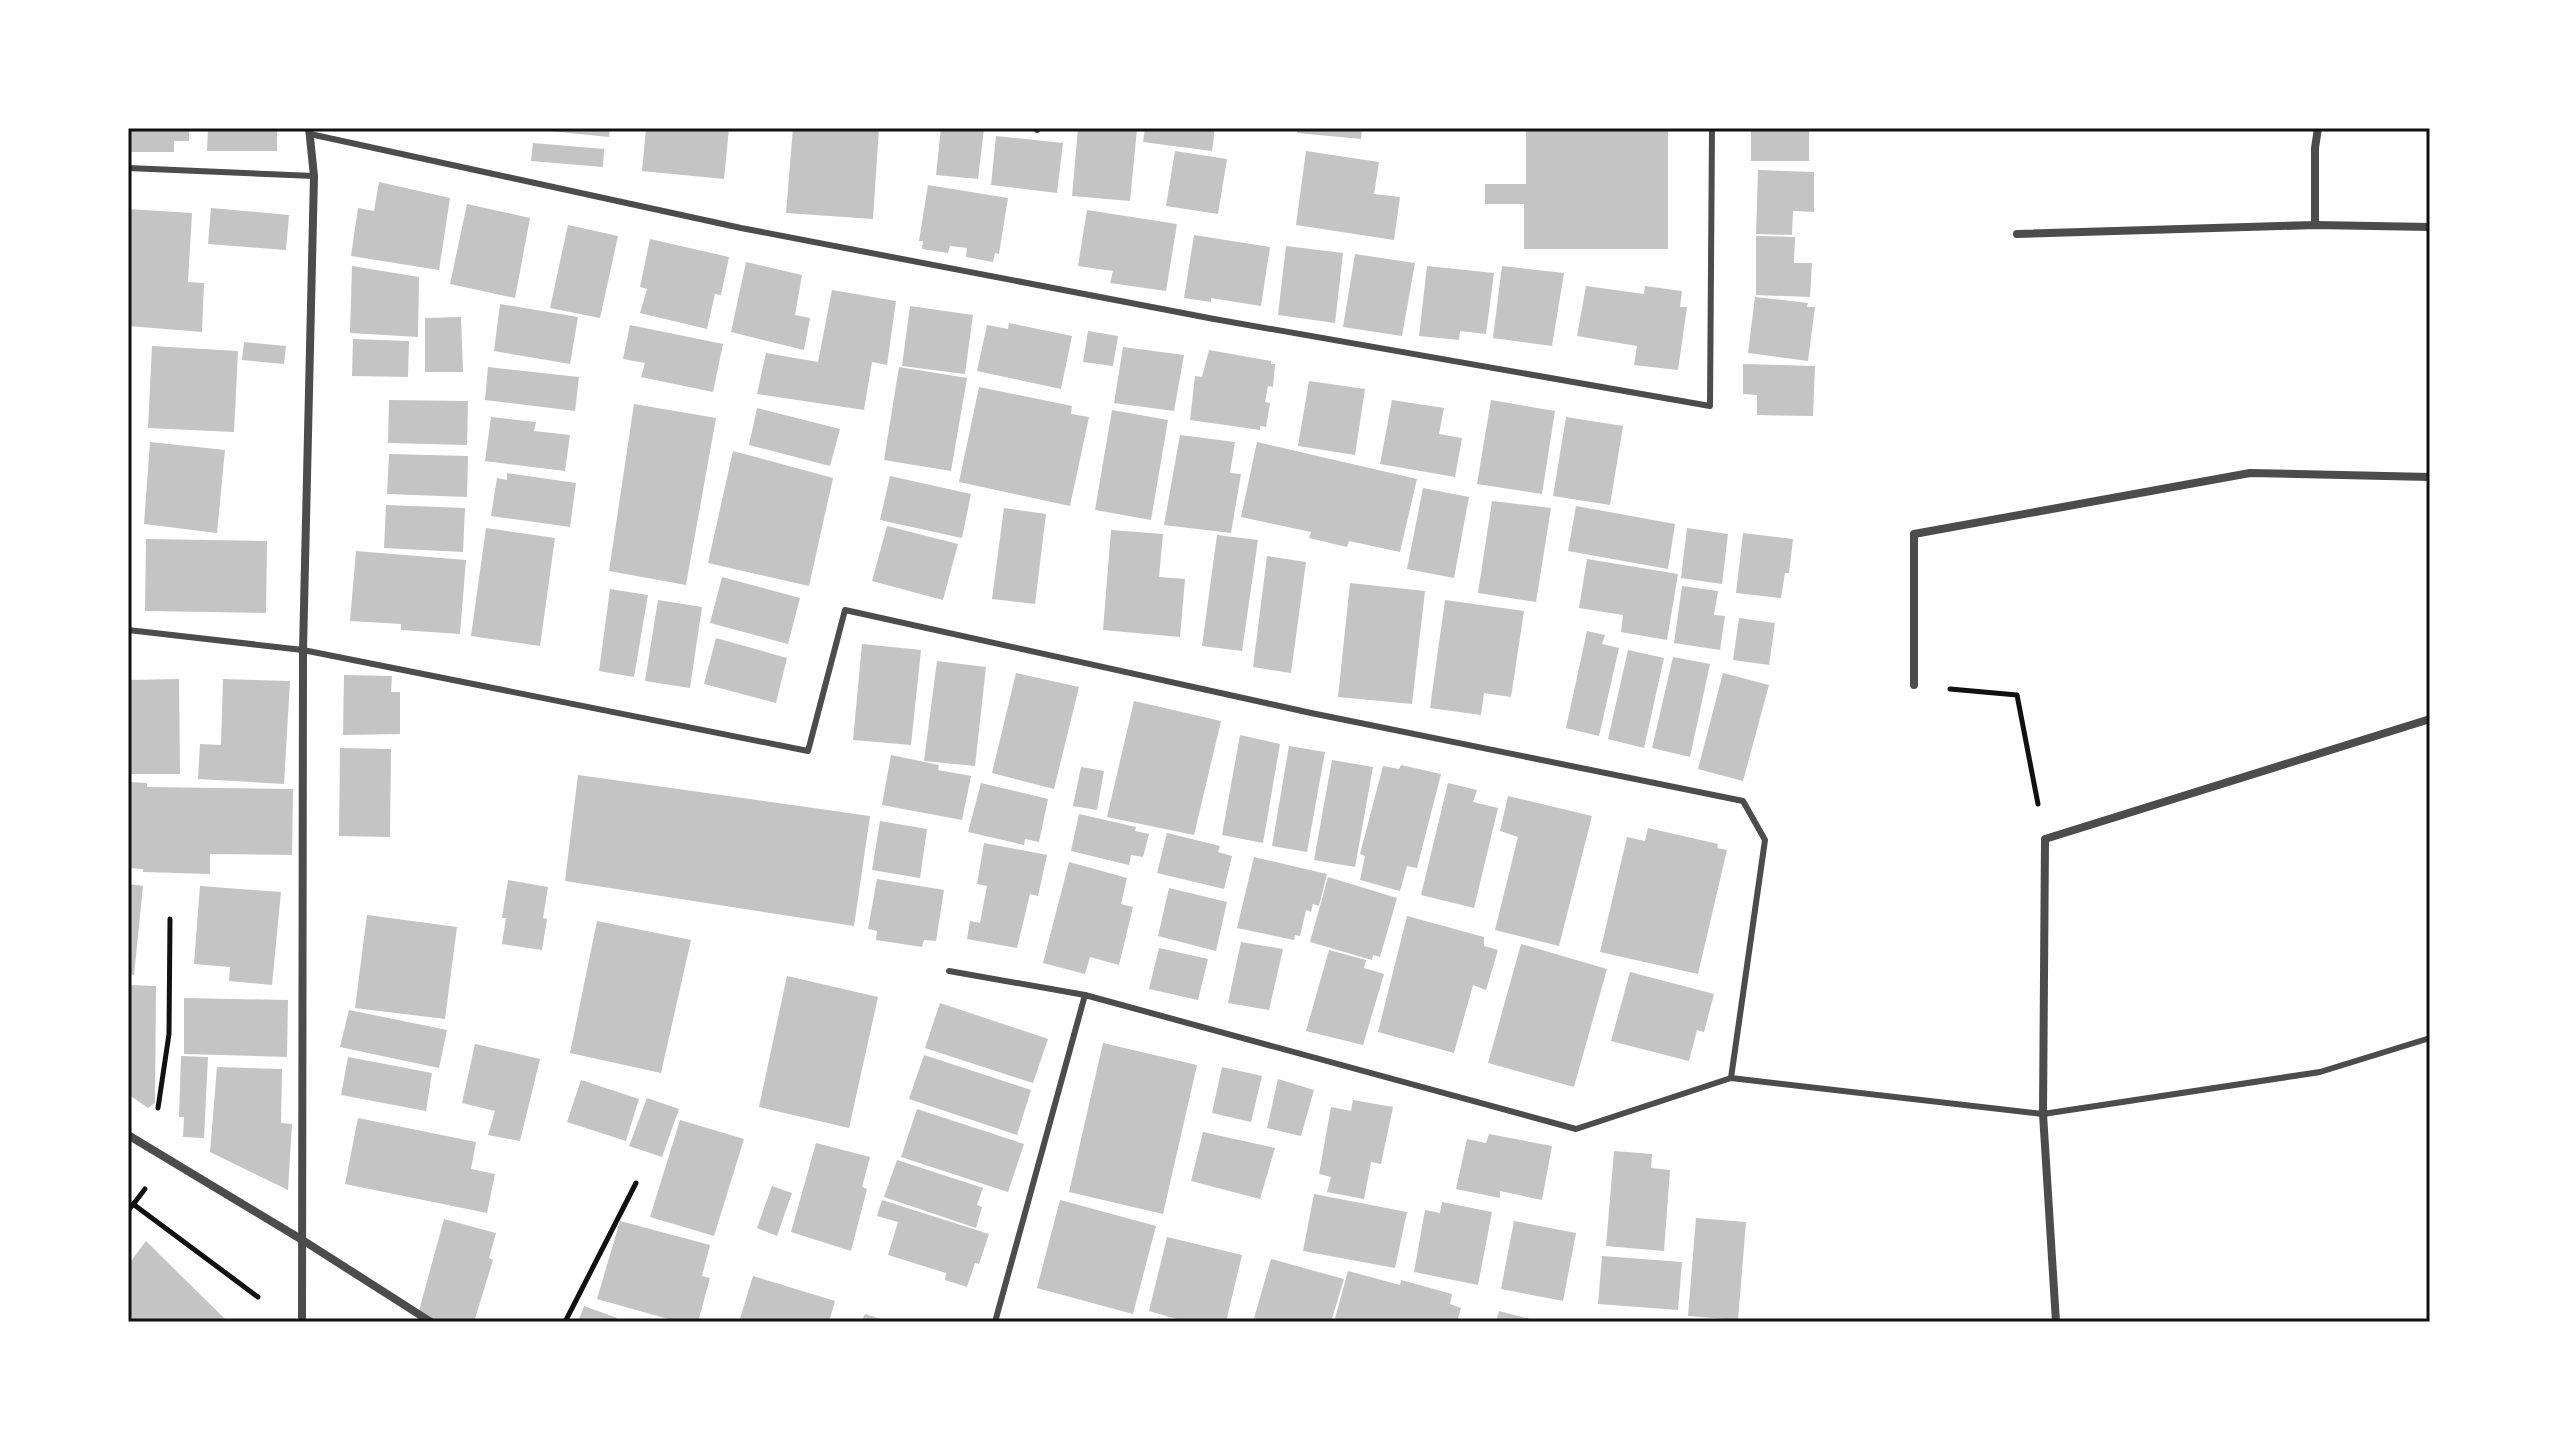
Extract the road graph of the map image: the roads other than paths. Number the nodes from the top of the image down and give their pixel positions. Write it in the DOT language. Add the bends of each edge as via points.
graph roads {
  1 [pos="1712,128"];
  2 [pos="2318,128"];
  3 [pos="310,131"];
  4 [pos="128,168"];
  5 [pos="314,176"];
  6 [pos="2315,225"];
  7 [pos="2430,227"];
  8 [pos="2017,234"];
  9 [pos="2430,477"];
  10 [pos="128,630"];
  11 [pos="303,650"];
  12 [pos="1914,685"];
  13 [pos="2430,719"];
  14 [pos="949,971"];
  15 [pos="1085,995"];
  16 [pos="2430,1038"];
  17 [pos="1731,1078"];
  18 [pos="2043,1114"];
  19 [pos="128,1135"];
  20 [pos="304,1241"];
  21 [pos="302,1322"];
  22 [pos="431,1322"];
  23 [pos="995,1322"];
  24 [pos="2056,1322"];
  1 -- 3 [label="lane" via="1710,406 1214,319 741,228"];
  2 -- 6 [label="street"];
  3 -- 5 [label="street"];
  4 -- 5 [label="lane"];
  5 -- 11 [label="street"];
  6 -- 7 [label="street"];
  6 -- 8 [label="street"];
  9 -- 12 [label="street" via="2250,473 1914,534"];
  10 -- 11 [label="lane"];
  11 -- 17 [label="lane" via="808,751 845,610 1743,801 1765,840"];
  11 -- 20 [label="street"];
  13 -- 18 [label="street" via="2045,839"];
  14 -- 15 [label="lane"];
  15 -- 17 [label="lane" via="1576,1129"];
  15 -- 23 [label="lane"];
  16 -- 18 [label="lane" via="2320,1072"];
  17 -- 18 [label="lane"];
  18 -- 24 [label="street"];
  19 -- 20 [label="street"];
  20 -- 21 [label="street"];
  20 -- 22 [label="street"];
}
